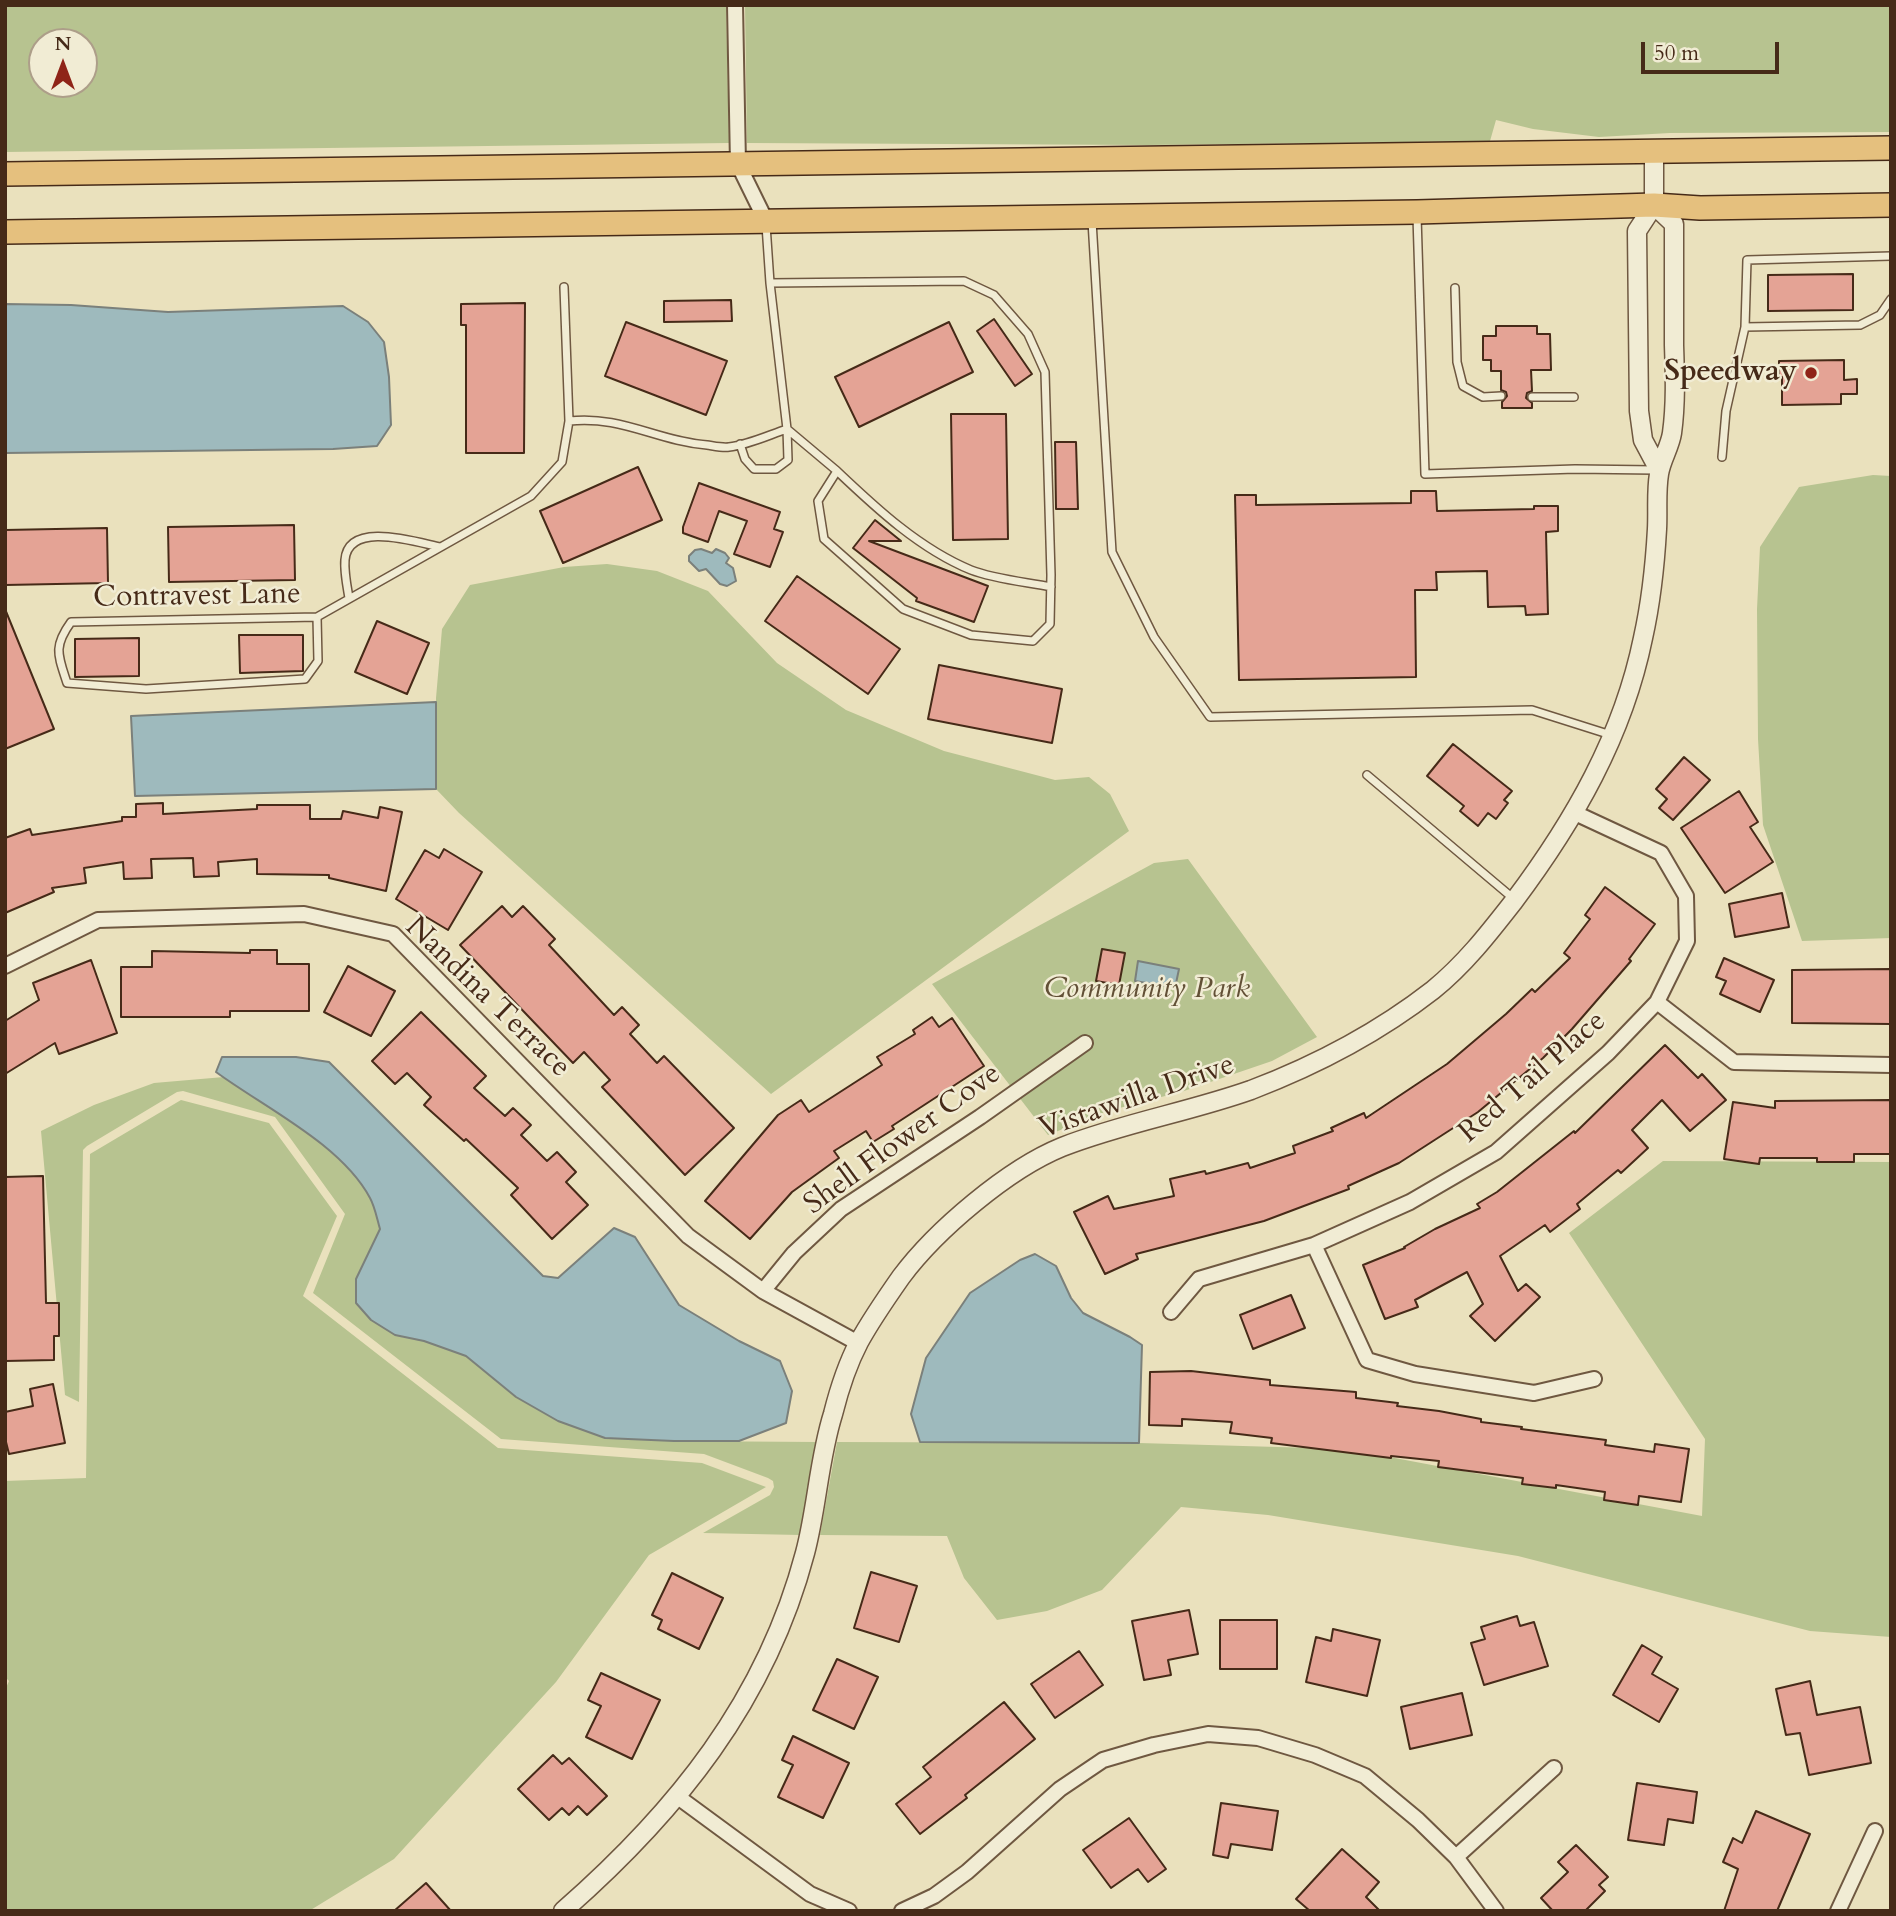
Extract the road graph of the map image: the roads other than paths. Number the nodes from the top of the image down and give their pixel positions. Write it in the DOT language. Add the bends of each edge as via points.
graph roads {
  1 [pos="736,5"];
  2 [pos="1891,148"];
  3 [pos="1654,151"];
  4 [pos="738,164"];
  5 [pos="5,174"];
  6 [pos="1654,205"];
  7 [pos="1891,205"];
  8 [pos="1417,212"];
  9 [pos="1092,216"];
  10 [pos="765,221"];
  11 [pos="5,232"];
  12 [pos="1891,256"];
  13 [pos="770,283"];
  14 [pos="564,286"];
  15 [pos="1455,288"];
  16 [pos="1891,299"];
  17 [pos="1745,327"];
  18 [pos="1502,396"];
  19 [pos="1532,397"];
  20 [pos="1573,397"];
  21 [pos="569,421"];
  22 [pos="787,429"];
  23 [pos="740,444"];
  24 [pos="1722,457"];
  25 [pos="1659,470"];
  26 [pos="837,471"];
  27 [pos="441,547"];
  28 [pos="1051,587"];
  29 [pos="349,598"];
  30 [pos="317,617"];
  31 [pos="1613,736"];
  32 [pos="1367,775"];
  33 [pos="1575,813"];
  34 [pos="1515,899"];
  35 [pos="5,966"];
  36 [pos="1657,1002"];
  37 [pos="1084,1043"];
  38 [pos="1891,1065"];
  39 [pos="1314,1245"];
  40 [pos="762,1291"];
  41 [pos="1171,1312"];
  42 [pos="858,1343"];
  43 [pos="1594,1379"];
  44 [pos="1554,1768"];
  45 [pos="678,1797"];
  46 [pos="1875,1831"];
  47 [pos="1456,1857"];
  48 [pos="563,1911"];
  49 [pos="849,1911"];
  50 [pos="902,1911"];
  51 [pos="1496,1911"];
  52 [pos="1838,1911"];
  1 -- 4 [label="street"];
  2 -- 3 [label="main road"];
  3 -- 4 [label="main road"];
  3 -- 6 [label="street"];
  4 -- 5 [label="main road"];
  4 -- 10 [label="street"];
  6 -- 7 [label="main road"];
  6 -- 8 [label="main road"];
  6 -- 25 [label="street" via="1637,231 1639,384 1643,440"];
  6 -- 25 [label="street, Vistawilla Drive" via="1674,224 1675,401 1672,440"];
  8 -- 9 [label="main road"];
  8 -- 25 [label="lane" via="1424,474"];
  9 -- 10 [label="main road"];
  9 -- 31 [label="lane" via="1112,552 1154,637 1210,718 1532,710"];
  10 -- 11 [label="main road"];
  10 -- 13 [label="lane"];
  12 -- 17 [label="lane" via="1747,260"];
  13 -- 22 [label="lane"];
  13 -- 28 [label="lane" via="964,281 994,295 1028,334 1045,372"];
  14 -- 21 [label="lane, Contravest Lane"];
  15 -- 18 [label="lane" via="1457,362 1463,386 1483,397"];
  16 -- 17 [label="lane" via="1880,315 1860,324"];
  17 -- 24 [label="lane" via="1726,411"];
  19 -- 20 [label="lane"];
  21 -- 23 [label="lane" via="592,418 625,424 683,443"];
  21 -- 27 [label="lane, Contravest Lane" via="562,462 531,496"];
  22 -- 23 [label="lane"];
  22 -- 23 [label="lane" via="789,460 776,469 754,469"];
  22 -- 26 [label="lane"];
  25 -- 31 [label="street, Vistawilla Drive" via="1655,553 1643,638"];
  26 -- 28 [label="lane" via="930,549 973,571"];
  26 -- 28 [label="lane" via="818,501 824,539 903,609 971,635 1033,641 1050,624"];
  27 -- 29 [label="lane, Contravest Lane"];
  27 -- 29 [label="lane" via="386,537 359,538 345,561"];
  29 -- 30 [label="lane, Contravest Lane"];
  30 -- 30 [label="lane, Contravest Lane" via="71,622 60,638 59,657 67,683 146,689 305,679 318,660"];
  31 -- 33 [label="street, Vistawilla Drive"];
  32 -- 34 [label="lane"];
  33 -- 34 [label="street, Vistawilla Drive"];
  33 -- 36 [label="street, Red Tail Place" via="1661,853 1686,896 1687,942"];
  34 -- 42 [label="street, Vistawilla Drive" via="1479,947 1435,988 1390,1020 1315,1062 1249,1091 1057,1149 1003,1181 945,1229 903,1275"];
  35 -- 40 [label="street, Nandina Terrace" via="98,920 303,914 393,934 688,1237"];
  36 -- 38 [label="street" via="1734,1062"];
  36 -- 39 [label="street, Red Tail Place" via="1608,1053 1496,1152 1410,1202"];
  37 -- 40 [label="street, Shell Flower Cove" via="841,1209"];
  39 -- 41 [label="street, Red Tail Place" via="1199,1279"];
  39 -- 43 [label="street" via="1367,1360 1415,1374 1534,1393"];
  40 -- 42 [label="street, Nandina Terrace"];
  42 -- 45 [label="street, Vistawilla Drive" via="831,1417 805,1557 773,1644 736,1716"];
  44 -- 47 [label="street"];
  45 -- 48 [label="street, Vistawilla Drive"];
  45 -- 49 [label="street" via="810,1894"];
  46 -- 52 [label="street"];
  47 -- 50 [label="street" via="1365,1776 1258,1738 1208,1734 1103,1760 1060,1789 945,1888"];
  47 -- 51 [label="street"];
}
